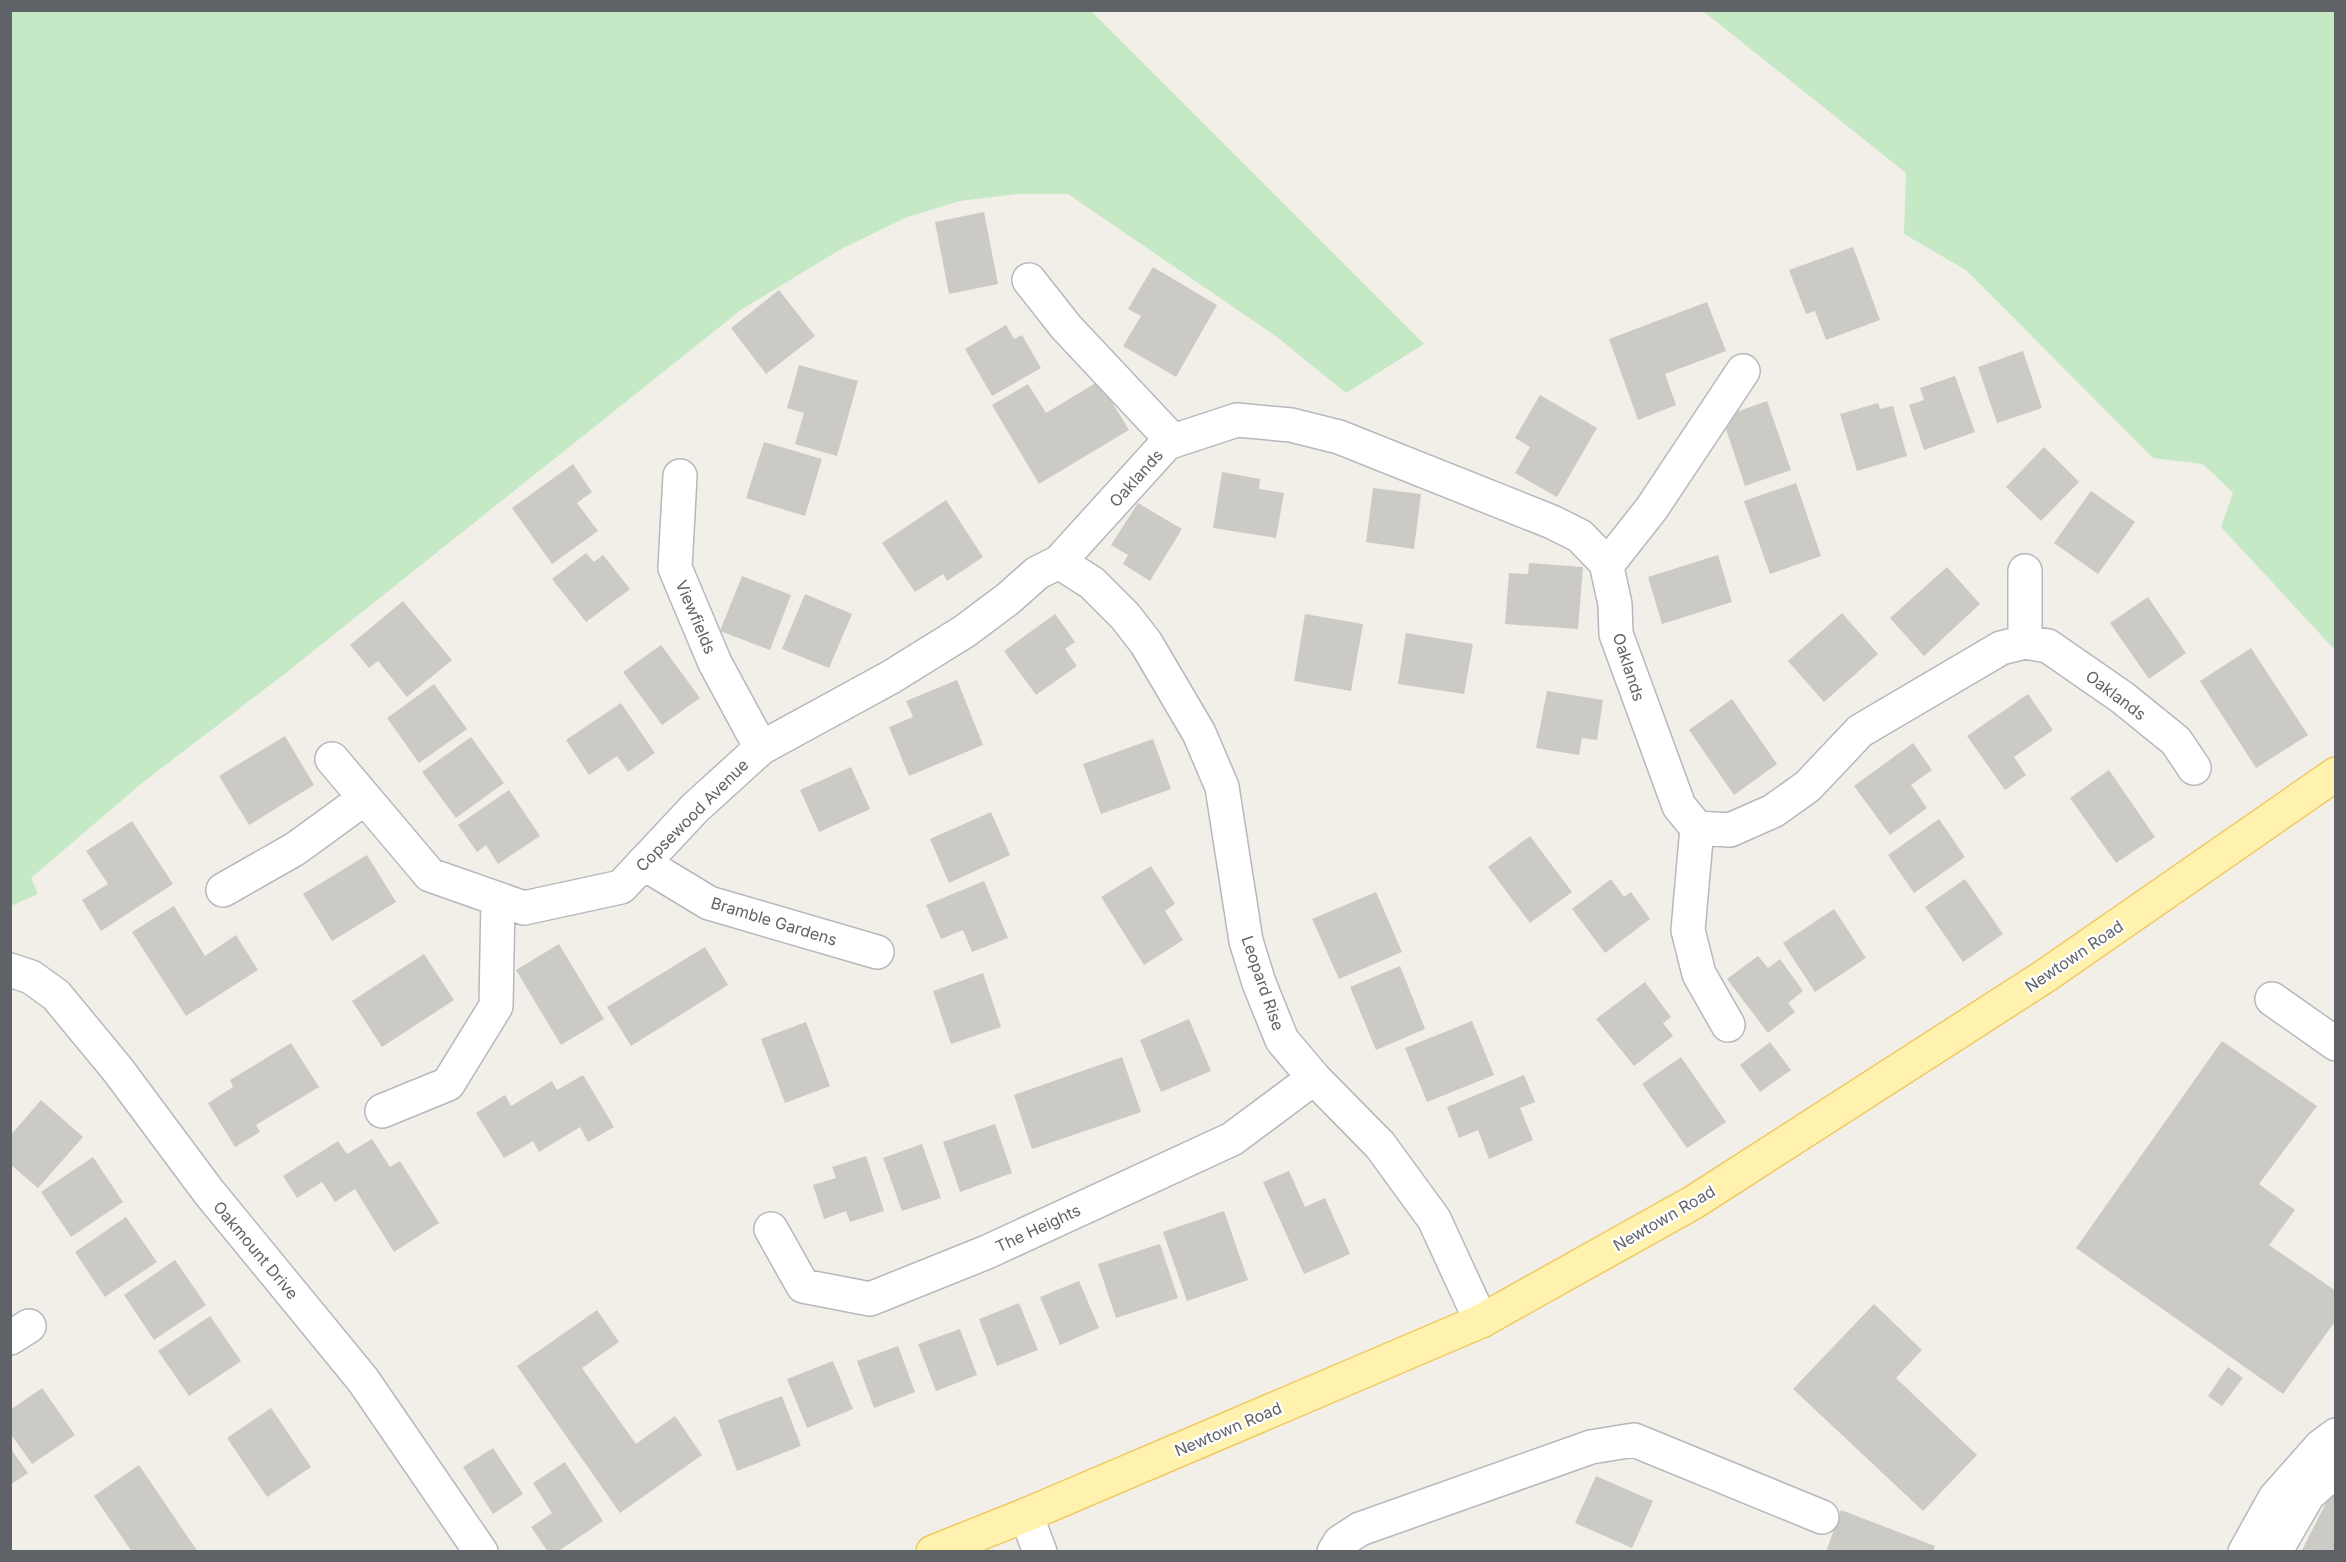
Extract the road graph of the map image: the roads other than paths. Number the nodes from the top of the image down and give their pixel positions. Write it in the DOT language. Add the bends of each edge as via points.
graph roads {
  1 [pos="1029,280"];
  2 [pos="1743,371"];
  3 [pos="1173,441"];
  4 [pos="680,476"];
  5 [pos="1059,562"];
  6 [pos="1607,565"];
  7 [pos="2025,571"];
  8 [pos="2025,642"];
  9 [pos="761,748"];
  10 [pos="332,759"];
  11 [pos="2194,768"];
  12 [pos="2336,774"];
  13 [pos="365,798"];
  14 [pos="1697,828"];
  15 [pos="643,863"];
  16 [pos="223,890"];
  17 [pos="498,899"];
  18 [pos="877,952"];
  19 [pos="10,970"];
  20 [pos="2272,999"];
  21 [pos="1728,1025"];
  22 [pos="2336,1044"];
  23 [pos="1314,1078"];
  24 [pos="381,1112"];
  25 [pos="771,1229"];
  26 [pos="1481,1321"];
  27 [pos="2336,1435"];
  28 [pos="2336,1470"];
  29 [pos="1026,1515"];
  30 [pos="1822,1517"];
  31 [pos="481,1551"];
  32 [pos="933,1551"];
  33 [pos="1040,1551"];
  34 [pos="1334,1551"];
  35 [pos="2245,1551"];
  36 [pos="2275,1551"];
  1 -- 3 [label="street" via="1066,327"];
  2 -- 6 [label="street" via="1652,508"];
  3 -- 5 [label="street, Oaklands"];
  3 -- 6 [label="street, Oaklands" via="1237,420 1291,424 1339,437 1552,522 1580,536"];
  4 -- 9 [label="street, Viewfields" via="675,568 716,663"];
  5 -- 9 [label="street, Copsewood Avenue" via="1037,573 965,631 891,677"];
  5 -- 23 [label="street, Leopard Rise" via="1092,583 1125,616 1146,643 1198,733 1222,787 1246,941 1259,983 1282,1040"];
  6 -- 14 [label="street, Oaklands" via="1616,634 1679,806"];
  7 -- 8 [label="street"];
  8 -- 11 [label="street, Oaklands" via="2048,646 2123,698 2176,741"];
  8 -- 14 [label="street" via="2001,648 1860,731 1808,786 1773,811 1730,830"];
  9 -- 15 [label="street, Copsewood Avenue" via="695,808"];
  10 -- 13 [label="street, Copsewood Avenue"];
  12 -- 26 [label="main road, Newtown Road" via="2045,976 1695,1202"];
  13 -- 16 [label="street" via="295,849"];
  13 -- 17 [label="street, Copsewood Avenue" via="430,875"];
  14 -- 21 [label="street" via="1688,930 1699,975"];
  15 -- 17 [label="street, Copsewood Avenue" via="621,887 524,908"];
  15 -- 18 [label="street, Bramble Gardens" via="709,903"];
  17 -- 24 [label="street" via="496,1006 448,1084"];
  19 -- 31 [label="street, Oakmount Drive" via="31,977 56,995 118,1070 208,1191 363,1380"];
  20 -- 22 [label="street"];
  23 -- 25 [label="street, The Heights" via="1232,1139 987,1252 870,1299 803,1286"];
  23 -- 26 [label="street, Leopard Rise" via="1380,1145 1434,1219"];
  26 -- 29 [label="main road, Newtown Road"];
  27 -- 35 [label="street" via="2321,1446 2275,1498"];
  28 -- 36 [label="street" via="2308,1495"];
  29 -- 32 [label="main road, Newtown Road"];
  29 -- 33 [label="street"];
  30 -- 34 [label="street" via="1634,1440 1591,1447 1360,1529"];
}
